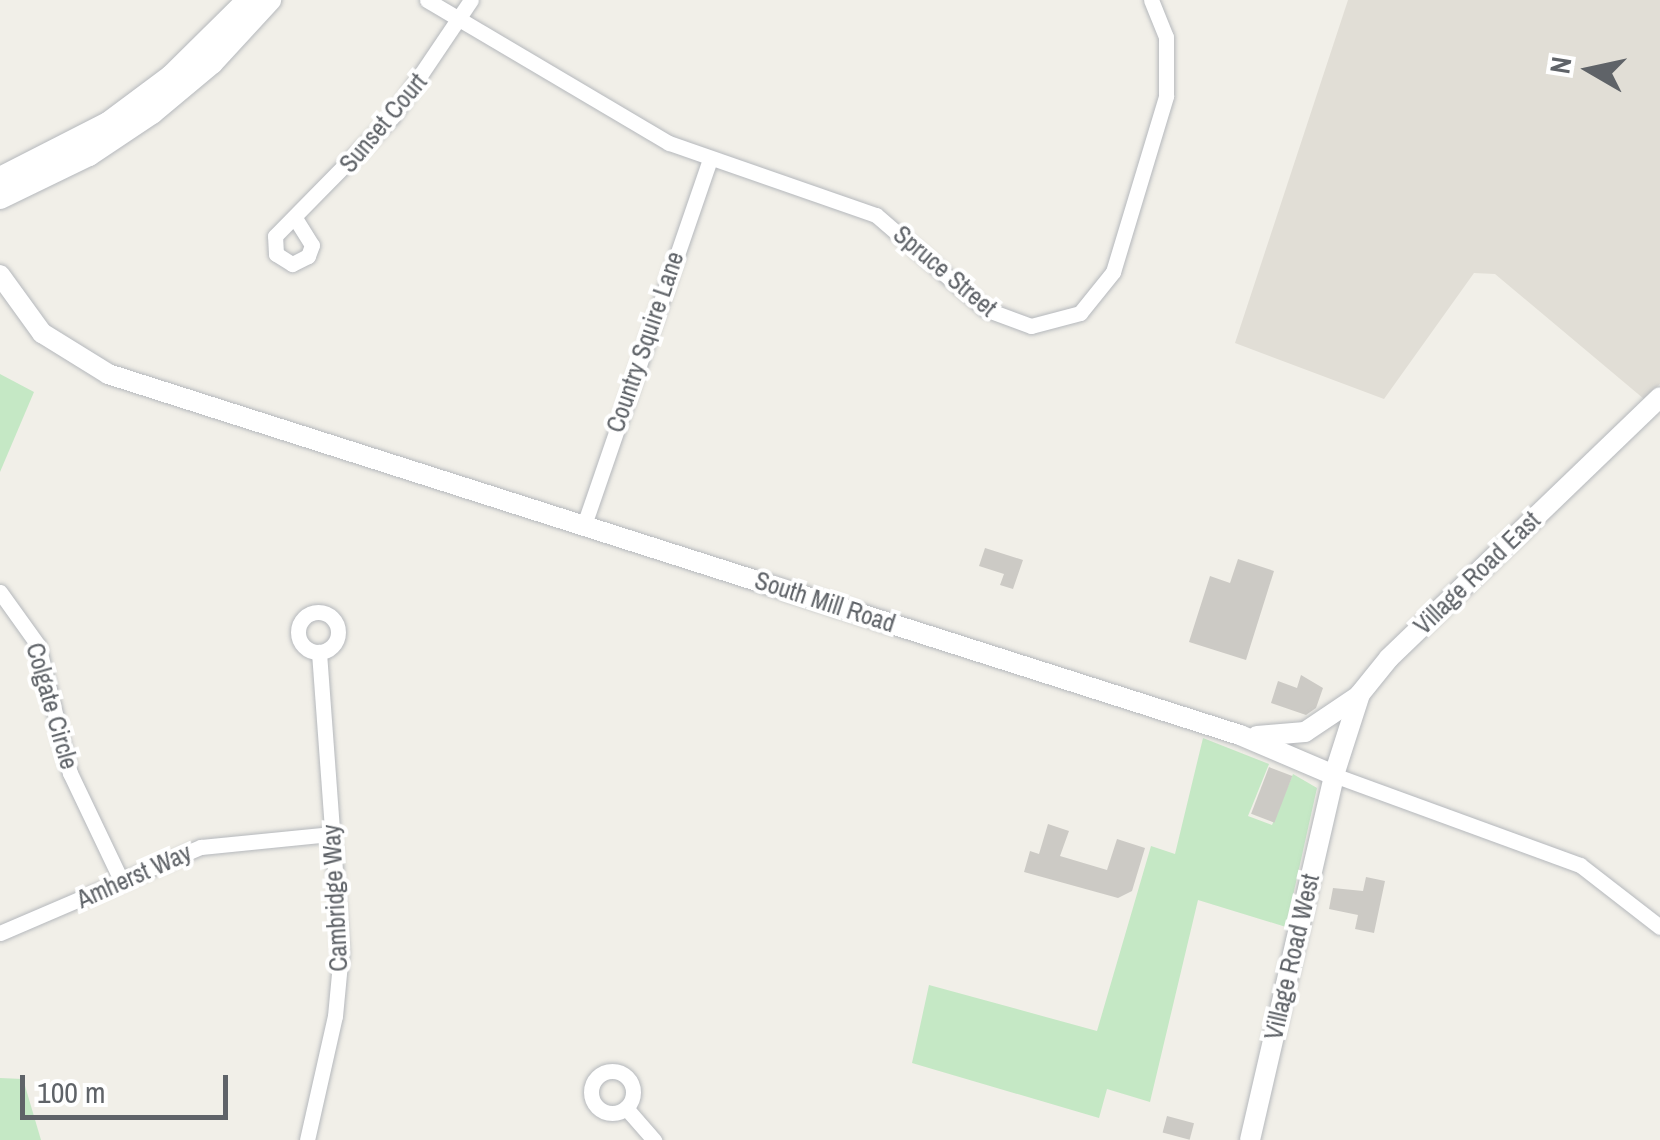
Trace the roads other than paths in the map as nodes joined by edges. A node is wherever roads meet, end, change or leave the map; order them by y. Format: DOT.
graph roads {
  1 [pos="248,0"];
  2 [pos="270,0"];
  3 [pos="427,0"];
  4 [pos="471,0"];
  5 [pos="1152,0"];
  6 [pos="460,20"];
  7 [pos="710,160"];
  8 [pos="0,178"];
  9 [pos="0,198"];
  10 [pos="295,218"];
  11 [pos="0,275"];
  12 [pos="1660,397"];
  13 [pos="584,525"];
  14 [pos="0,592"];
  15 [pos="318,652"];
  16 [pos="1360,694"];
  17 [pos="1240,735"];
  18 [pos="1334,775"];
  19 [pos="332,834"];
  20 [pos="122,880"];
  21 [pos="1660,927"];
  22 [pos="0,933"];
  23 [pos="626,1108"];
  24 [pos="307,1140"];
  25 [pos="654,1140"];
  26 [pos="1250,1140"];
  1 -- 8 [label="main road"];
  2 -- 9 [label="main road"];
  3 -- 6 [label="street, Spruce Street"];
  4 -- 6 [label="street"];
  5 -- 7 [label="street, Spruce Street"];
  6 -- 7 [label="street, Spruce Street"];
  6 -- 10 [label="street, Sunset Court"];
  7 -- 13 [label="street, Country Squire Lane"];
  11 -- 13 [label="street, South Mill Road"];
  12 -- 16 [label="street, Village Road East"];
  13 -- 17 [label="street, South Mill Road"];
  14 -- 20 [label="street, Colgate Circle"];
  15 -- 19 [label="street, Cambridge Way"];
  16 -- 17 [label="street"];
  16 -- 18 [label="street, Village Road East"];
  17 -- 18 [label="street, South Mill Road"];
  18 -- 21 [label="street, South Mill Road"];
  18 -- 26 [label="street, Village Road West"];
  19 -- 20 [label="street, Amherst Way"];
  19 -- 24 [label="street, Cambridge Way"];
  20 -- 22 [label="street, Amherst Way"];
  23 -- 25 [label="street"];
}
